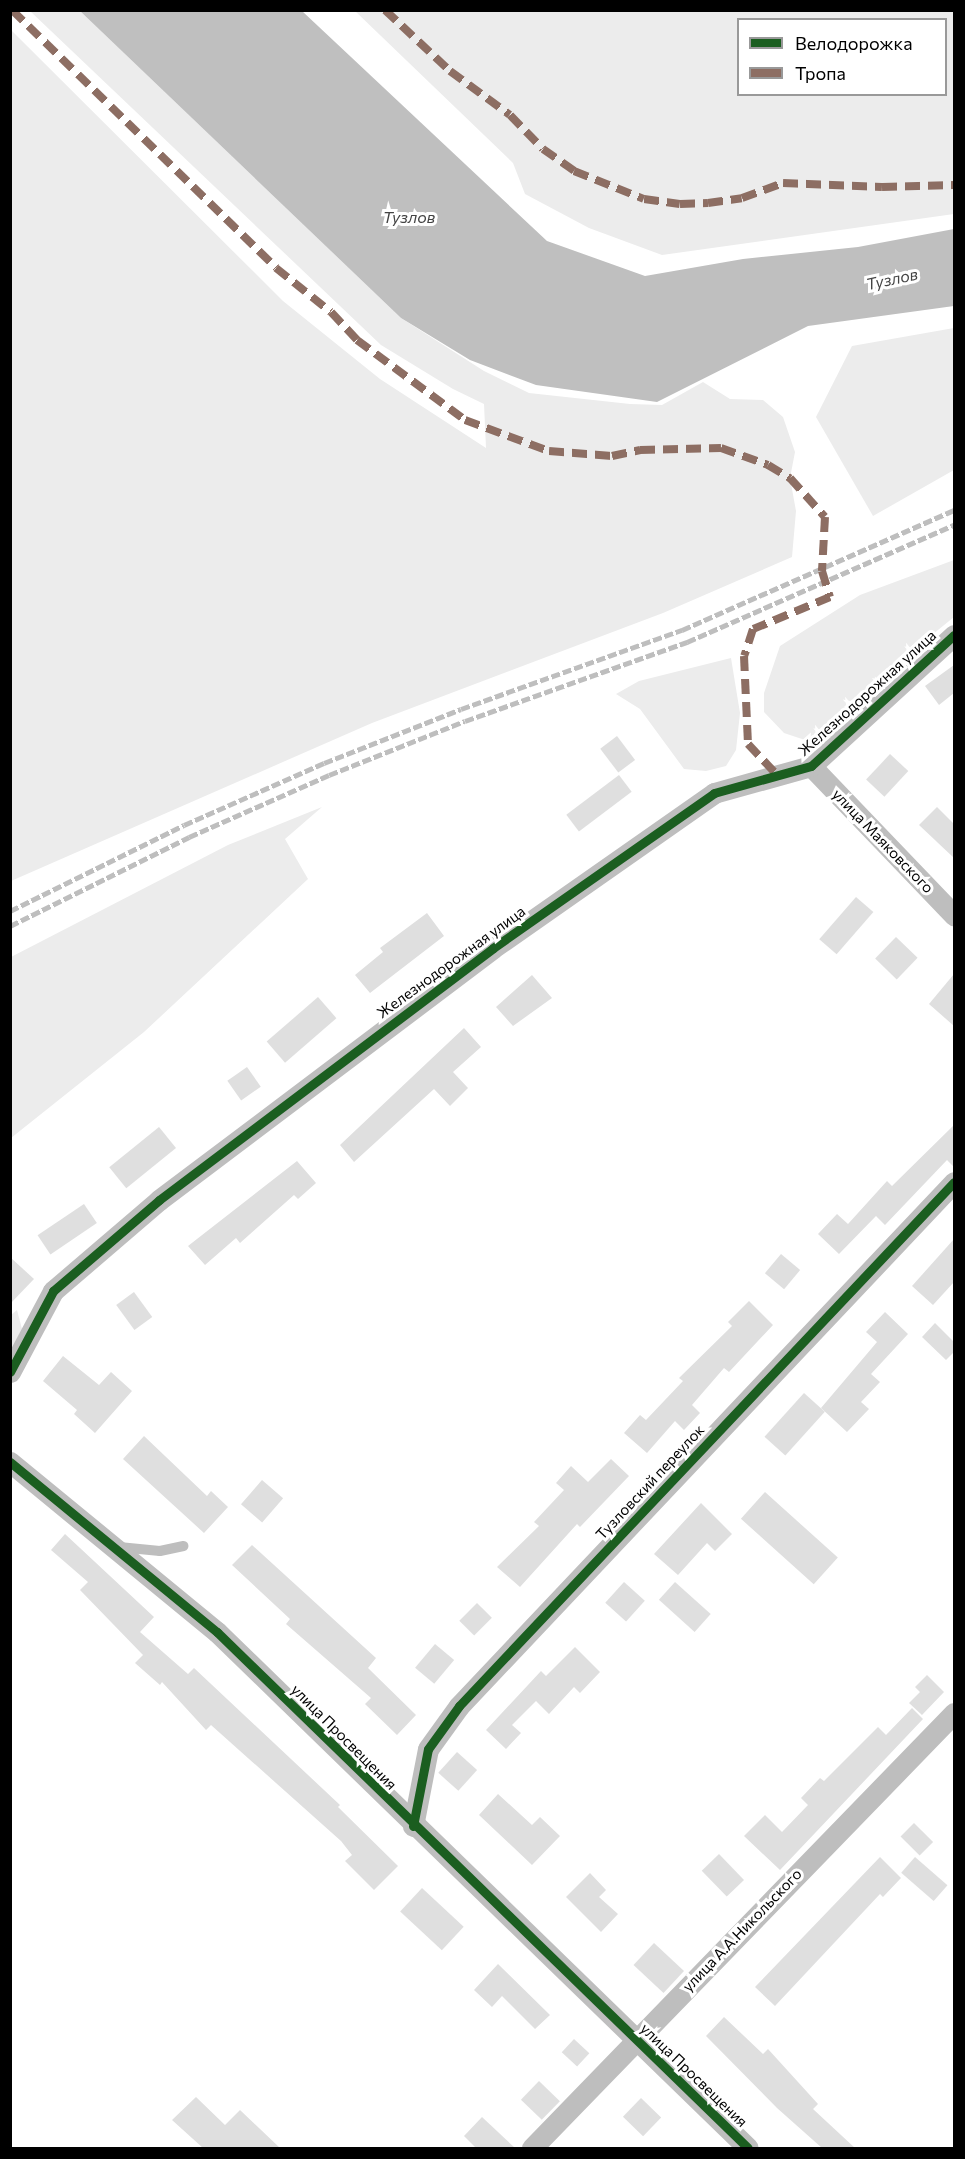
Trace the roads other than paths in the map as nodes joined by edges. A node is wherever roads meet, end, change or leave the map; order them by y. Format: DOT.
graph roads {
  1 [pos="954,635"];
  2 [pos="811,766"];
  3 [pos="954,915"];
  4 [pos="954,1182"];
  5 [pos="10,1372"];
  6 [pos="10,1462"];
  7 [pos="113,1546"];
  8 [pos="183,1546"];
  9 [pos="954,1713"];
  10 [pos="413,1826"];
  11 [pos="634,2039"];
  12 [pos="532,2148"];
  13 [pos="748,2148"];
  1 -- 2 [label="street, Железнодорожная улица"];
  2 -- 3 [label="street, улица Маяковского"];
  2 -- 5 [label="street, Железнодорожная улица"];
  4 -- 10 [label="street, Тузловский переулок"];
  6 -- 7 [label="street, улица Просвещения"];
  7 -- 8 [label="lane"];
  7 -- 10 [label="street, улица Просвещения"];
  9 -- 11 [label="street, улица А.А.Никольского"];
  10 -- 11 [label="street, улица Просвещения"];
  11 -- 12 [label="street, улица А.А.Никольского"];
  11 -- 13 [label="street, улица Просвещения"];
}
